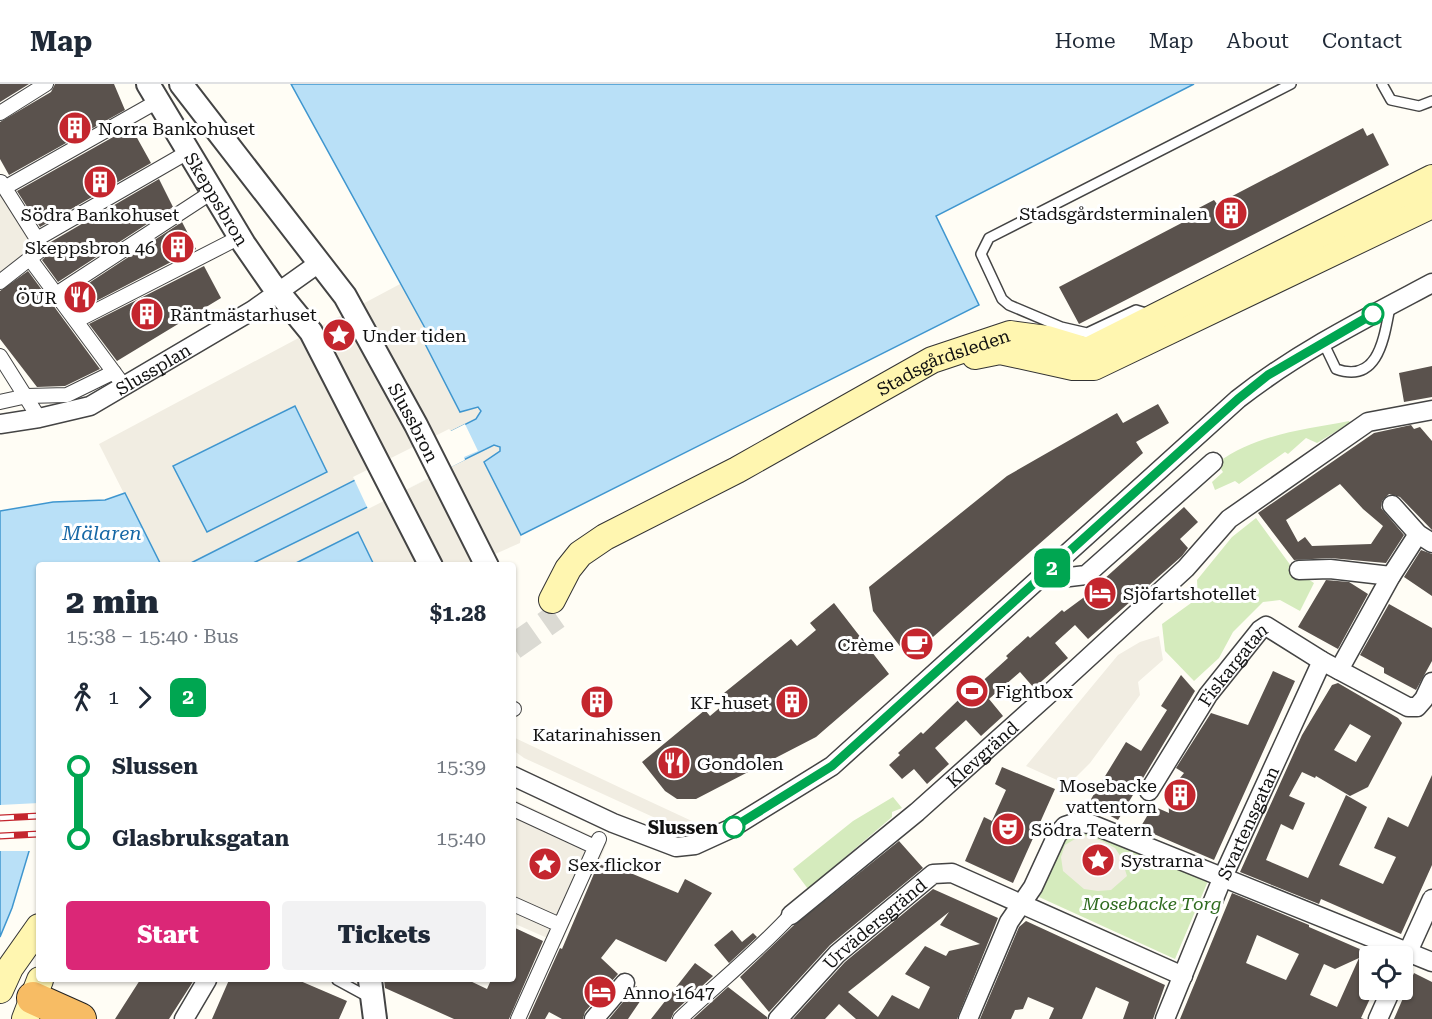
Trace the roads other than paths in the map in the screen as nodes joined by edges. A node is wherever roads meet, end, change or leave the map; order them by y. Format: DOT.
graph roads {
  1 [pos="46,84"];
  2 [pos="180,84"];
  3 [pos="1291,84"];
  4 [pos="1382,84"];
  5 [pos="153,93"];
  6 [pos="1432,101"];
  7 [pos="0,113"];
  8 [pos="188,152"];
  9 [pos="1432,178"];
  10 [pos="3,185"];
  11 [pos="212,192"];
  12 [pos="1432,205"];
  13 [pos="240,237"];
  14 [pos="38,238"];
  15 [pos="30,259"];
  16 [pos="319,263"];
  17 [pos="0,282"];
  18 [pos="335,283"];
  19 [pos="1432,283"];
  20 [pos="56,294"];
  21 [pos="285,299"];
  22 [pos="1390,305"];
  23 [pos="1157,316"];
  24 [pos="76,321"];
  25 [pos="1022,335"];
  26 [pos="1323,342"];
  27 [pos="1087,351"];
  28 [pos="0,356"];
  29 [pos="1044,361"];
  30 [pos="119,379"];
  31 [pos="27,396"];
  32 [pos="0,402"];
  33 [pos="1432,410"];
  34 [pos="39,418"];
  35 [pos="0,424"];
  36 [pos="0,436"];
  37 [pos="1213,462"];
  38 [pos="1392,505"];
  39 [pos="1425,539"];
  40 [pos="429,562"];
  41 [pos="485,562"];
  42 [pos="1299,570"];
  43 [pos="1044,575"];
  44 [pos="1391,576"];
  45 [pos="1322,661"];
  46 [pos="1339,670"];
  47 [pos="1432,682"];
  48 [pos="516,777"];
  49 [pos="1149,791"];
  50 [pos="516,810"];
  51 [pos="1222,879"];
  52 [pos="1432,899"];
  53 [pos="1023,904"];
  54 [pos="516,905"];
  55 [pos="791,915"];
  56 [pos="560,925"];
  57 [pos="36,931"];
  58 [pos="1379,946"];
  59 [pos="1410,946"];
  60 [pos="1413,959"];
  61 [pos="1432,962"];
  62 [pos="1183,976"];
  63 [pos="206,982"];
  64 [pos="341,982"];
  65 [pos="625,982"];
  66 [pos="0,991"];
  67 [pos="366,993"];
  68 [pos="32,999"];
  69 [pos="1387,1000"];
  70 [pos="80,1019"];
  71 [pos="184,1019"];
  72 [pos="359,1019"];
  73 [pos="518,1019"];
  74 [pos="594,1019"];
  75 [pos="680,1019"];
  76 [pos="778,1019"];
  77 [pos="968,1019"];
  78 [pos="1165,1019"];
  79 [pos="1378,1019"];
  1 -- 7 [label="street"];
  2 -- 16 [label="street, Skeppsbron"];
  3 -- 23 [label="lane"];
  4 -- 6 [label="lane"];
  5 -- 8 [label="street, Skeppsbron"];
  5 -- 10 [label="street"];
  8 -- 11 [label="street, Skeppsbron"];
  8 -- 14 [label="street"];
  9 -- 23 [label="main road"];
  10 -- 14 [label="street"];
  11 -- 13 [label="street, Skeppsbron"];
  11 -- 20 [label="street"];
  12 -- 29 [label="main road, Stadsgårdsleden"];
  13 -- 21 [label="street, Skeppsbron"];
  13 -- 24 [label="street"];
  14 -- 15 [label="street"];
  15 -- 17 [label="street"];
  15 -- 20 [label="street"];
  16 -- 18 [label="street, Skeppsbron"];
  16 -- 21 [label="street, Slussplan"];
  18 -- 41 [label="street, Slussbron"];
  19 -- 22 [label="street"];
  20 -- 24 [label="street"];
  21 -- 30 [label="street, Slussplan"];
  21 -- 36 [label="street, Slussplan"];
  21 -- 40 [label="street"];
  22 -- 26 [label="street"];
  22 -- 26 [label="lane"];
  23 -- 27 [label="main road"];
  24 -- 30 [label="street"];
  25 -- 27 [label="main road, Stadsgårdsleden"];
  25 -- 29 [label="lane"];
  25 -- 29 [label="main road, Stadsgårdsleden"];
  26 -- 43 [label="street"];
  27 -- 29 [label="lane"];
  28 -- 31 [label="street"];
  30 -- 31 [label="street, Slussplan"];
  30 -- 34 [label="street, Slussplan"];
  31 -- 32 [label="street, Slussplan"];
  31 -- 34 [label="street"];
  33 -- 55 [label="street, Klevgränd"];
  34 -- 35 [label="street, Slussplan"];
  37 -- 43 [label="street"];
  38 -- 39 [label="street"];
  39 -- 44 [label="street"];
  42 -- 44 [label="street"];
  43 -- 48 [label="street"];
  44 -- 46 [label="street"];
  45 -- 46 [label="street, Fiskargatan"];
  45 -- 49 [label="street, Fiskargatan"];
  45 -- 51 [label="street, Svartensgatan"];
  46 -- 47 [label="street, Fiskargatan"];
  50 -- 56 [label="street"];
  51 -- 53 [label="street"];
  51 -- 58 [label="street"];
  51 -- 62 [label="street, Svartensgatan"];
  52 -- 59 [label="street"];
  53 -- 62 [label="street"];
  53 -- 76 [label="street, Urvädersgränd"];
  53 -- 77 [label="street"];
  54 -- 56 [label="street"];
  55 -- 75 [label="street, Klevgränd"];
  56 -- 73 [label="street"];
  57 -- 66 [label="main road"];
  60 -- 61 [label="street"];
  62 -- 78 [label="street, Svartensgatan"];
  63 -- 71 [label="street"];
  64 -- 67 [label="lane"];
  65 -- 74 [label="street"];
  66 -- 68 [label="main road"];
  67 -- 72 [label="street"];
  68 -- 70 [label="highway"];
  69 -- 79 [label="street"];
}
